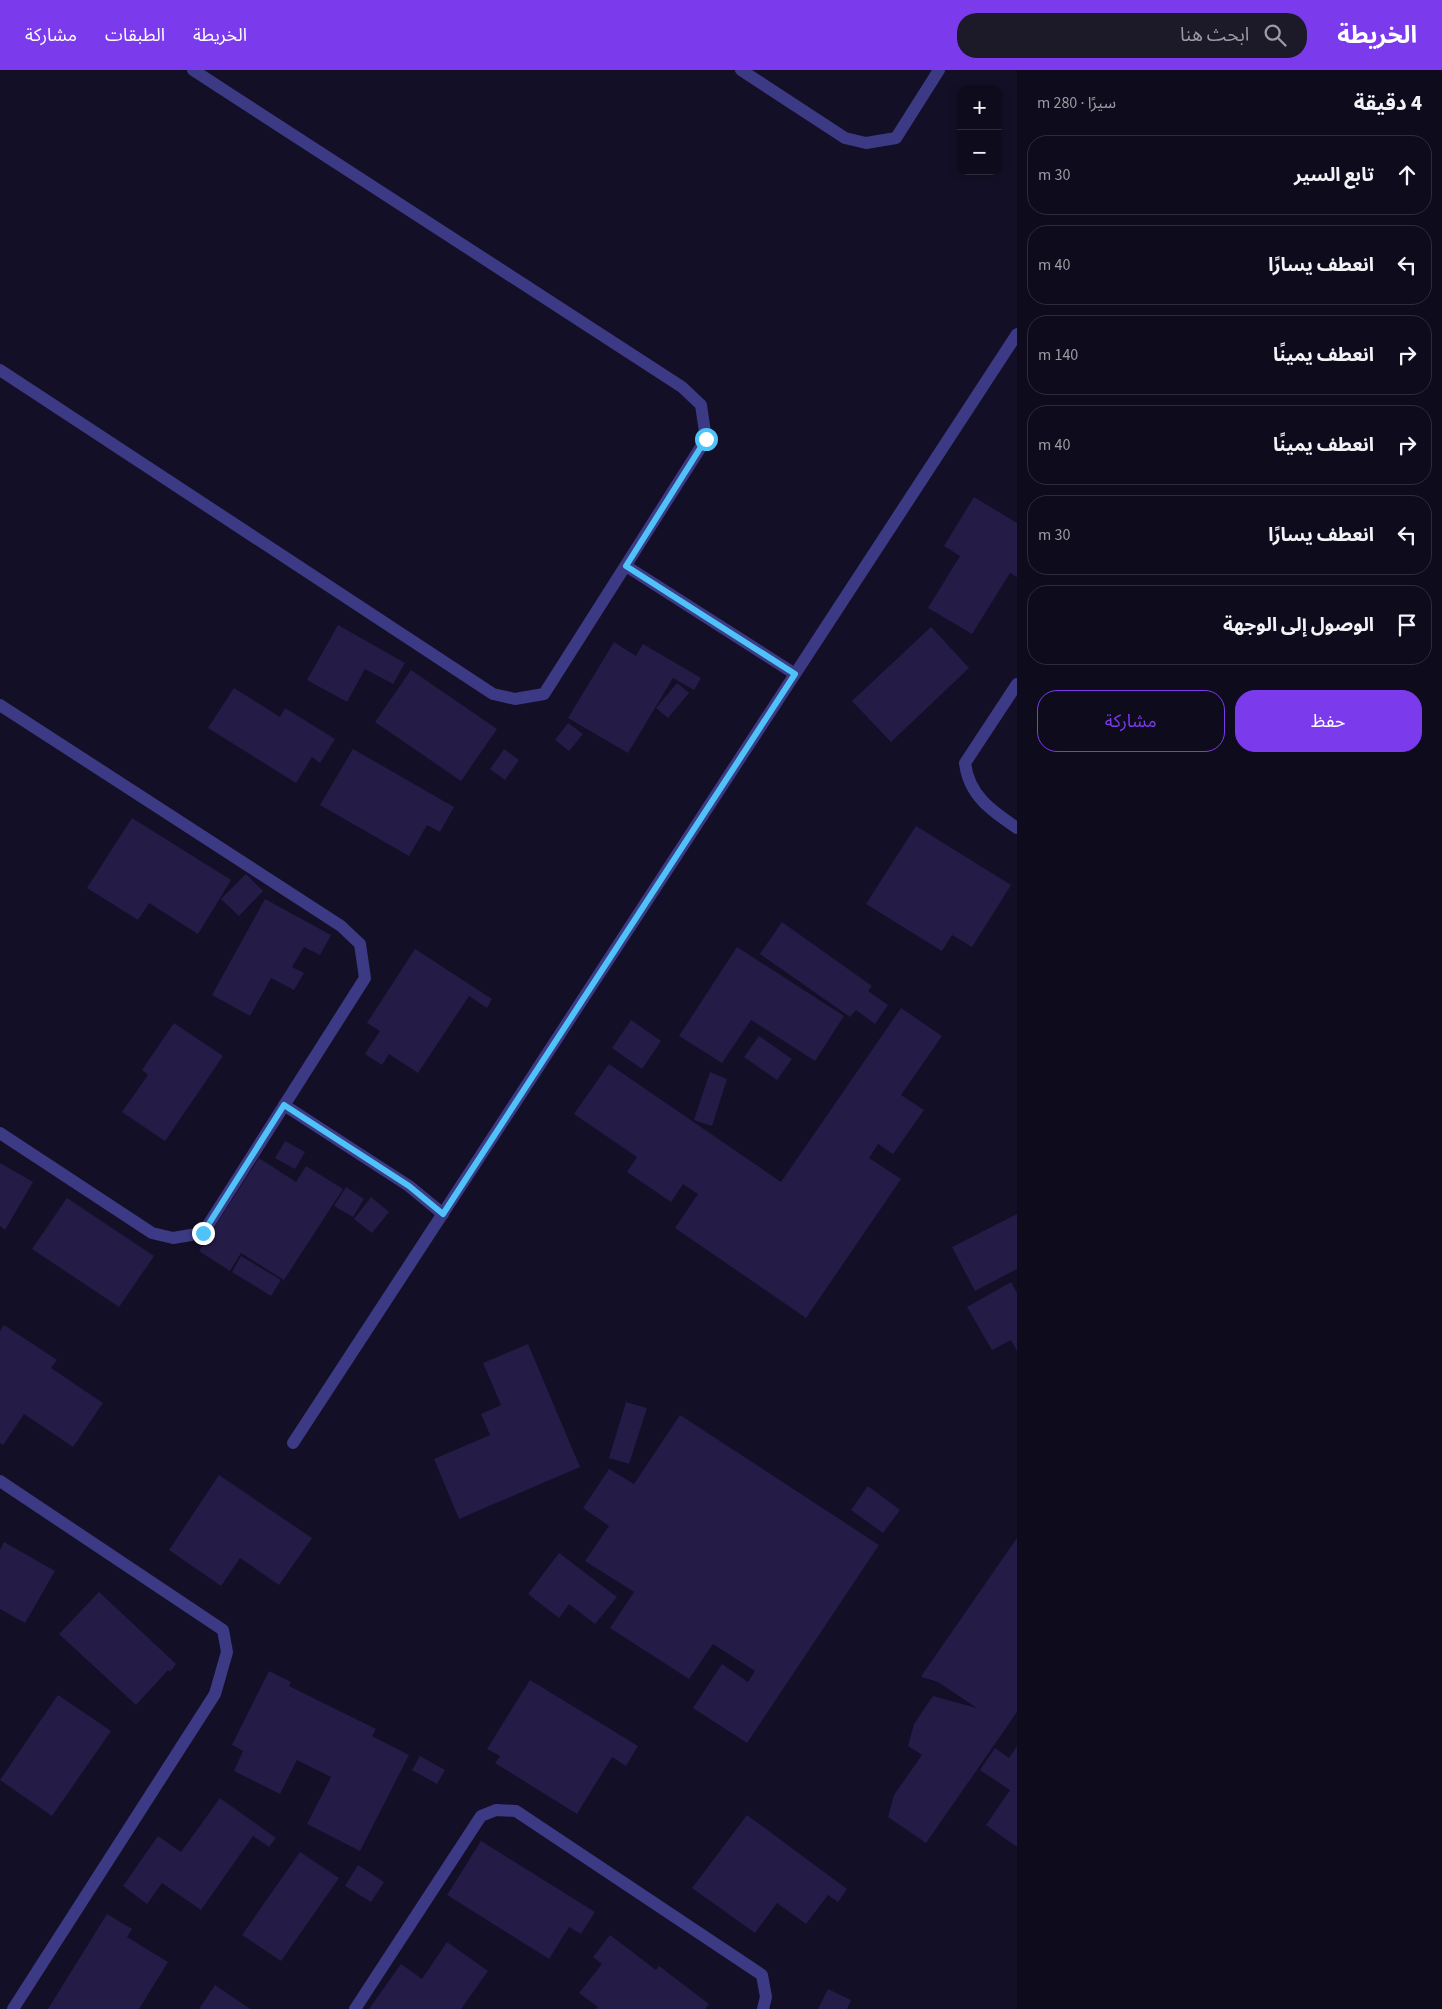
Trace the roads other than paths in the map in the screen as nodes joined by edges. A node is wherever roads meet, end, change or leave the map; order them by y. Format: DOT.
graph roads {
  1 [pos="193,70"];
  2 [pos="741,70"];
  3 [pos="939,70"];
  4 [pos="1017,334"];
  5 [pos="0,370"];
  6 [pos="626,566"];
  7 [pos="795,674"];
  8 [pos="1017,684"];
  9 [pos="0,705"];
  10 [pos="1017,828"];
  11 [pos="284,1105"];
  12 [pos="0,1133"];
  13 [pos="443,1214"];
  14 [pos="293,1443"];
  15 [pos="0,1481"];
  16 [pos="13,2009"];
  17 [pos="355,2009"];
  18 [pos="763,2009"];
  1 -- 6 [label="street"];
  2 -- 3 [label="street"];
  4 -- 7 [label="street"];
  5 -- 6 [label="street"];
  6 -- 7 [label="street"];
  7 -- 13 [label="street"];
  8 -- 10 [label="street"];
  9 -- 11 [label="street"];
  11 -- 12 [label="street"];
  11 -- 13 [label="street"];
  13 -- 14 [label="street"];
  15 -- 16 [label="street"];
  17 -- 18 [label="street"];
}
